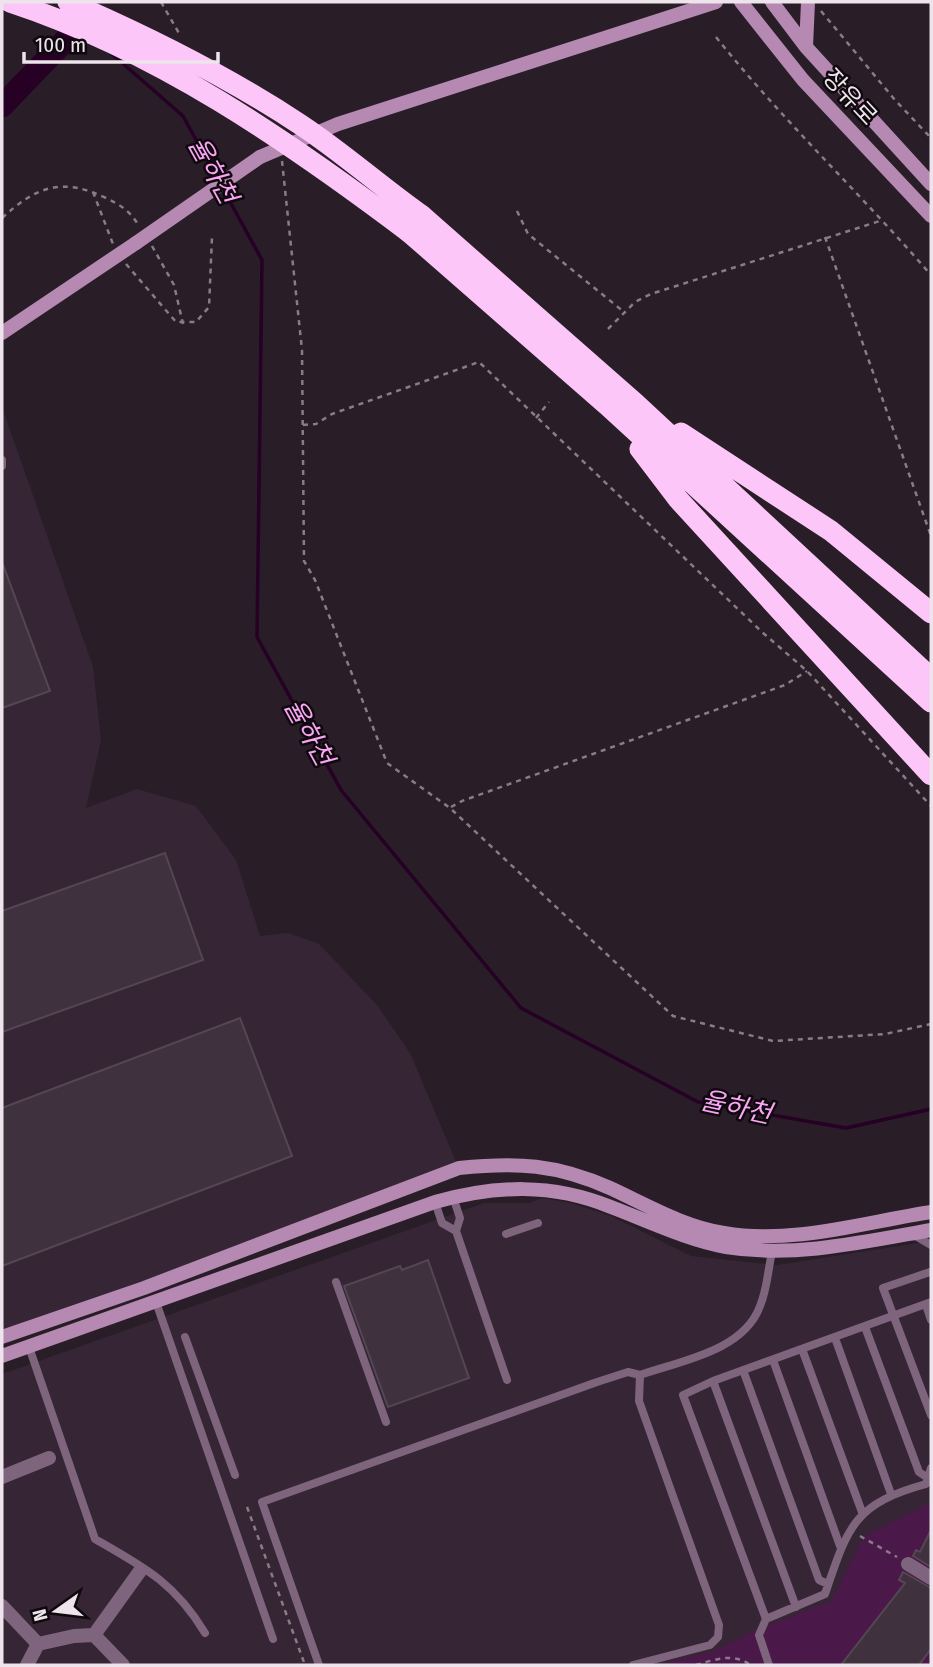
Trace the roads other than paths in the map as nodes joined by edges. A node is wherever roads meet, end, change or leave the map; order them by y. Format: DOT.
graph roads {
  1 [pos="10,2"];
  2 [pos="68,2"];
  3 [pos="716,2"];
  4 [pos="741,2"];
  5 [pos="772,2"];
  6 [pos="814,5"];
  7 [pos="806,47"];
  8 [pos="931,184"];
  9 [pos="931,216"];
  10 [pos="415,224"];
  11 [pos="2,333"];
  12 [pos="636,404"];
  13 [pos="607,405"];
  14 [pos="2,460"];
  15 [pos="2,466"];
  16 [pos="931,614"];
  17 [pos="931,678"];
  18 [pos="931,702"];
  19 [pos="931,775"];
  20 [pos="453,1197"];
  21 [pos="435,1202"];
  22 [pos="931,1212"];
  23 [pos="538,1223"];
  24 [pos="931,1230"];
  25 [pos="456,1231"];
  26 [pos="506,1234"];
  27 [pos="911,1234"];
  28 [pos="931,1245"];
  29 [pos="772,1252"];
  30 [pos="930,1272"];
  31 [pos="336,1282"];
  32 [pos="156,1302"];
  33 [pos="929,1304"];
  34 [pos="895,1316"];
  35 [pos="931,1320"];
  36 [pos="865,1327"];
  37 [pos="2,1337"];
  38 [pos="185,1337"];
  39 [pos="835,1338"];
  40 [pos="29,1347"];
  41 [pos="802,1349"];
  42 [pos="2,1356"];
  43 [pos="772,1360"];
  44 [pos="743,1370"];
  45 [pos="640,1375"];
  46 [pos="507,1380"];
  47 [pos="713,1381"];
  48 [pos="931,1415"];
  49 [pos="386,1422"];
  50 [pos="49,1458"];
  51 [pos="931,1468"];
  52 [pos="235,1475"];
  53 [pos="2,1477"];
  54 [pos="928,1479"];
  55 [pos="891,1494"];
  56 [pos="862,1512"];
  57 [pos="840,1546"];
  58 [pos="908,1564"];
  59 [pos="140,1571"];
  60 [pos="931,1578"];
  61 [pos="828,1584"];
  62 [pos="2,1606"];
  63 [pos="796,1607"];
  64 [pos="766,1619"];
  65 [pos="205,1633"];
  66 [pos="94,1635"];
  67 [pos="273,1639"];
  68 [pos="38,1644"];
  69 [pos="27,1665"];
  70 [pos="123,1665"];
  71 [pos="319,1665"];
  72 [pos="633,1665"];
  73 [pos="769,1665"];
  1 -- 10 [label="highway, bridge"];
  2 -- 10 [label="highway, bridge"];
  3 -- 11 [label="main road, bridge"];
  4 -- 9 [label="main road, 장유로"];
  5 -- 7 [label="main road, 장유로"];
  6 -- 7 [label="main road"];
  7 -- 8 [label="main road, 장유로"];
  10 -- 12 [label="highway"];
  10 -- 13 [label="highway"];
  12 -- 16 [label="highway"];
  12 -- 17 [label="highway"];
  13 -- 18 [label="highway"];
  13 -- 19 [label="highway"];
  14 -- 15 [label="lane"];
  20 -- 21 [label="main road"];
  20 -- 25 [label="lane"];
  20 -- 29 [label="main road"];
  21 -- 25 [label="lane"];
  21 -- 32 [label="main road"];
  22 -- 37 [label="main road"];
  23 -- 26 [label="lane"];
  24 -- 27 [label="main road"];
  25 -- 46 [label="lane"];
  27 -- 28 [label="lane"];
  27 -- 29 [label="main road"];
  29 -- 45 [label="lane"];
  30 -- 34 [label="lane"];
  31 -- 49 [label="lane"];
  32 -- 40 [label="main road"];
  32 -- 67 [label="lane"];
  33 -- 34 [label="lane"];
  33 -- 35 [label="lane"];
  34 -- 36 [label="lane"];
  34 -- 48 [label="lane"];
  36 -- 39 [label="lane"];
  36 -- 54 [label="lane"];
  38 -- 52 [label="lane"];
  39 -- 41 [label="lane"];
  39 -- 55 [label="lane"];
  40 -- 42 [label="main road"];
  40 -- 65 [label="lane"];
  41 -- 43 [label="lane"];
  41 -- 56 [label="lane"];
  43 -- 44 [label="lane"];
  43 -- 57 [label="lane"];
  44 -- 47 [label="lane"];
  44 -- 61 [label="lane"];
  45 -- 71 [label="lane"];
  45 -- 72 [label="lane"];
  47 -- 63 [label="lane"];
  47 -- 64 [label="lane"];
  50 -- 53 [label="street"];
  51 -- 54 [label="lane"];
  54 -- 55 [label="lane"];
  55 -- 56 [label="lane"];
  56 -- 57 [label="lane"];
  57 -- 61 [label="lane"];
  58 -- 60 [label="street"];
  59 -- 66 [label="street"];
  61 -- 63 [label="lane"];
  62 -- 68 [label="street"];
  63 -- 64 [label="lane"];
  64 -- 73 [label="lane"];
  66 -- 68 [label="street"];
  66 -- 70 [label="street"];
  68 -- 69 [label="street"];
}
